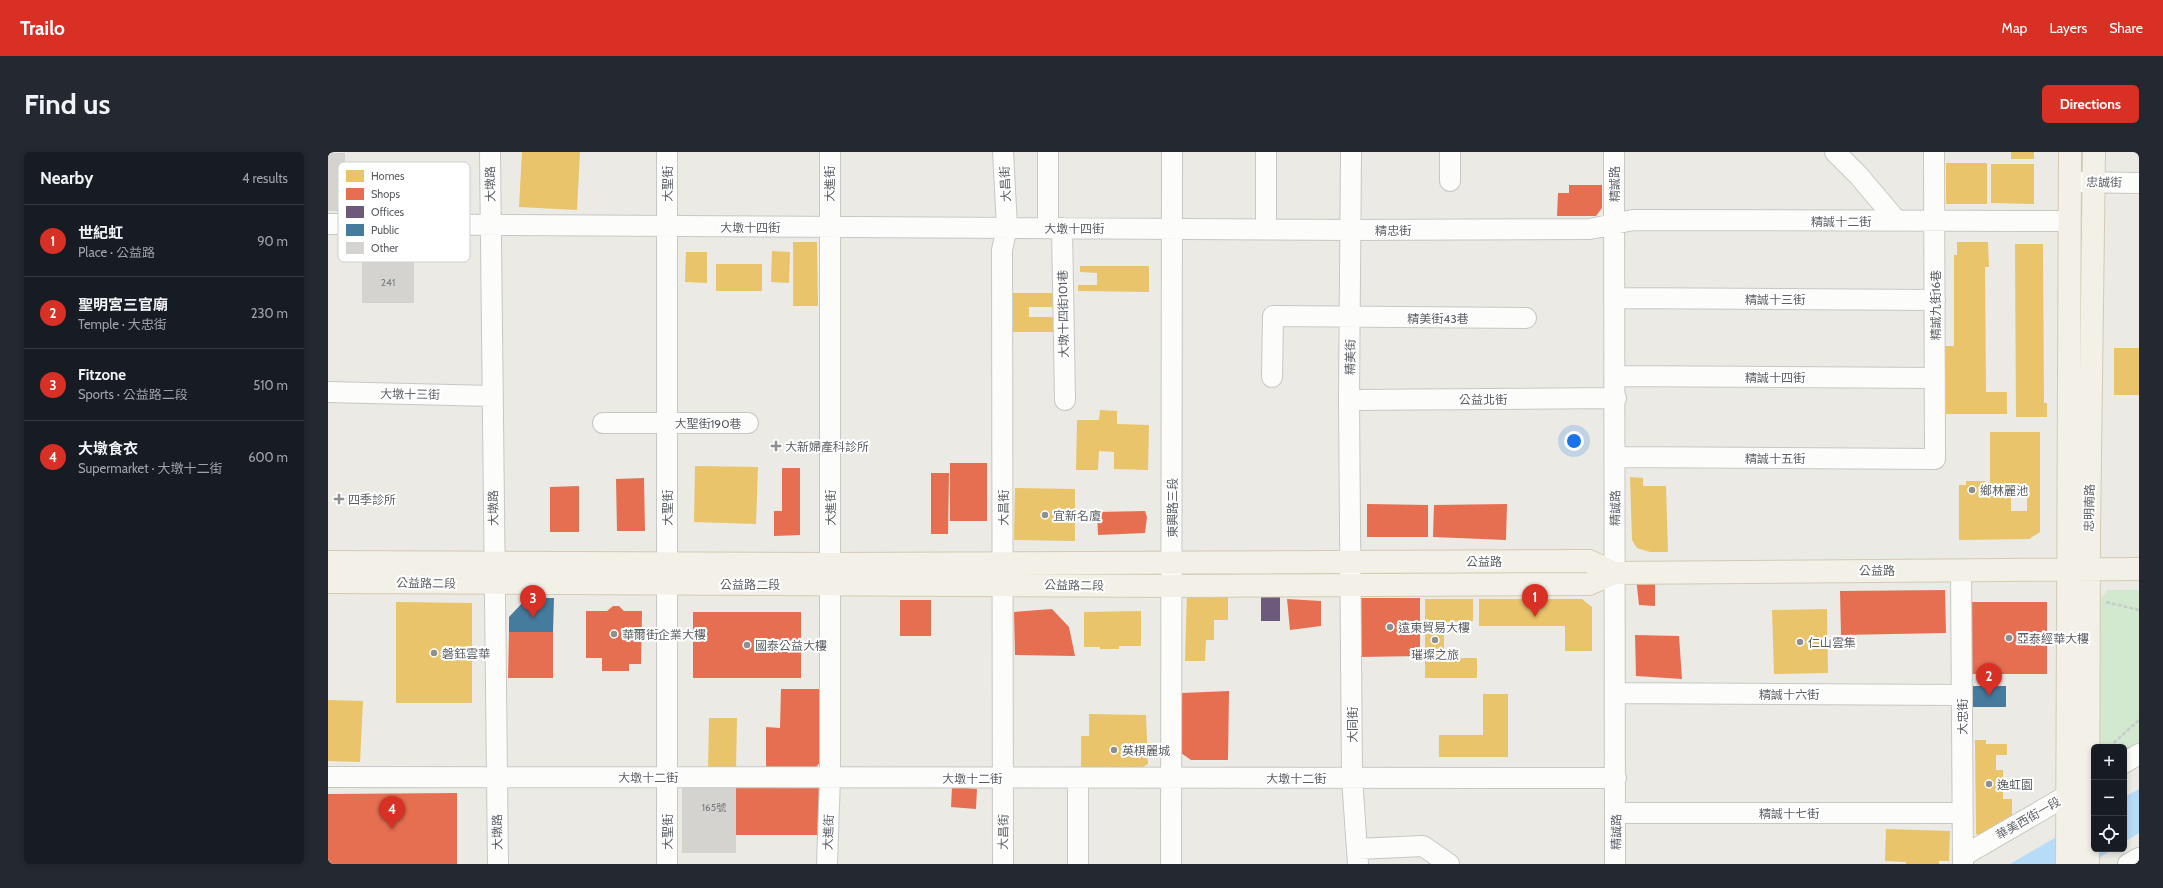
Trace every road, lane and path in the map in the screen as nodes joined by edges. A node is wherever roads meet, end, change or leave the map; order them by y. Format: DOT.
graph roads {
  1 [pos="490,152"];
  2 [pos="667,152"];
  3 [pos="830,152"];
  4 [pos="1004,152"];
  5 [pos="1048,152"];
  6 [pos="1172,152"];
  7 [pos="1266,152"];
  8 [pos="1350,152"];
  9 [pos="1450,152"];
  10 [pos="1614,152"];
  11 [pos="1835,152"];
  12 [pos="1934,152"];
  13 [pos="2070,152"];
  14 [pos="2094,152"];
  15 [pos="1450,181"];
  16 [pos="2070,182"];
  17 [pos="2094,182"];
  18 [pos="2139,183"];
  19 [pos="1897,221"];
  20 [pos="1934,221"];
  21 [pos="2070,221"];
  22 [pos="328,224"];
  23 [pos="338,224"];
  24 [pos="470,226"];
  25 [pos="491,226"];
  26 [pos="667,226"];
  27 [pos="1614,226"];
  28 [pos="829,227"];
  29 [pos="1007,227"];
  30 [pos="1055,228"];
  31 [pos="1172,228"];
  32 [pos="1266,229"];
  33 [pos="1350,230"];
  34 [pos="1615,298"];
  35 [pos="1935,300"];
  36 [pos="1350,317"];
  37 [pos="1526,318"];
  38 [pos="1615,376"];
  39 [pos="1272,377"];
  40 [pos="1935,378"];
  41 [pos="328,392"];
  42 [pos="492,396"];
  43 [pos="1616,398"];
  44 [pos="1065,400"];
  45 [pos="1349,400"];
  46 [pos="603,423"];
  47 [pos="667,423"];
  48 [pos="748,423"];
  49 [pos="1616,457"];
  50 [pos="1935,459"];
  51 [pos="1351,561"];
  52 [pos="328,562"];
  53 [pos="494,562"];
  54 [pos="1172,562"];
  55 [pos="2067,569"];
  56 [pos="2088,569"];
  57 [pos="2139,569"];
  58 [pos="1961,570"];
  59 [pos="1614,573"];
  60 [pos="667,574"];
  61 [pos="830,574"];
  62 [pos="1003,574"];
  63 [pos="328,582"];
  64 [pos="494,584"];
  65 [pos="1172,586"];
  66 [pos="1352,586"];
  67 [pos="2089,602"];
  68 [pos="2139,610"];
  69 [pos="1616,693"];
  70 [pos="1962,695"];
  71 [pos="2139,720"];
  72 [pos="2112,744"];
  73 [pos="2139,754"];
  74 [pos="2127,761"];
  75 [pos="328,777"];
  76 [pos="497,777"];
  77 [pos="667,777"];
  78 [pos="830,778"];
  79 [pos="1004,778"];
  80 [pos="1078,778"];
  81 [pos="1171,778"];
  82 [pos="1352,778"];
  83 [pos="1616,778"];
  84 [pos="2091,782"];
  85 [pos="2067,796"];
  86 [pos="1962,813"];
  87 [pos="1616,814"];
  88 [pos="1358,856"];
  89 [pos="2139,858"];
  90 [pos="1962,860"];
  91 [pos="498,864"];
  92 [pos="667,864"];
  93 [pos="827,864"];
  94 [pos="1003,864"];
  95 [pos="1078,864"];
  96 [pos="1172,864"];
  97 [pos="1450,864"];
  98 [pos="1615,864"];
  99 [pos="2067,864"];
  100 [pos="2088,864"];
  101 [pos="2128,864"];
  1 -- 25 [label="street, 大墩路"];
  2 -- 26 [label="street, 大聖街"];
  3 -- 28 [label="street, 大進街"];
  4 -- 29 [label="street, 大昌街"];
  5 -- 30 [label="street, 大墩十四街101巷"];
  6 -- 31 [label="street, 東興路三段"];
  7 -- 32 [label="street"];
  8 -- 33 [label="street, 精美街"];
  9 -- 15 [label="street"];
  10 -- 27 [label="street, 精誠路"];
  11 -- 19 [label="street"];
  12 -- 20 [label="street, 精誠九街16巷"];
  13 -- 16 [label="main road, 忠明南路"];
  14 -- 17 [label="main road, 忠明南路"];
  16 -- 17 [label="street, 忠誠街"];
  16 -- 21 [label="main road, 忠明南路"];
  17 -- 18 [label="street, 忠誠街"];
  17 -- 56 [label="main road, 忠明南路"];
  19 -- 20 [label="street, 精誠十二街"];
  19 -- 27 [label="street, 精誠十二街"];
  20 -- 21 [label="street, 精誠十二街"];
  20 -- 35 [label="street, 精誠九街16巷"];
  21 -- 55 [label="main road, 忠明南路"];
  22 -- 23 [label="street, 大墩十四街"];
  24 -- 25 [label="street, 大墩十四街"];
  25 -- 26 [label="street, 大墩十四街"];
  25 -- 42 [label="street, 大墩路"];
  26 -- 28 [label="street, 大墩十四街"];
  26 -- 47 [label="street, 大聖街"];
  27 -- 33 [label="street, 精忠街"];
  27 -- 34 [label="street, 精誠路"];
  28 -- 29 [label="street, 大墩十四街"];
  28 -- 61 [label="street, 大進街"];
  29 -- 30 [label="street, 大墩十四街"];
  29 -- 62 [label="street, 大昌街"];
  30 -- 31 [label="street, 大墩十四街"];
  30 -- 44 [label="street, 大墩十四街101巷"];
  31 -- 32 [label="street, 精忠街"];
  31 -- 54 [label="street, 東興路三段"];
  32 -- 33 [label="street, 精忠街"];
  33 -- 36 [label="street, 精美街"];
  34 -- 35 [label="street, 精誠十三街"];
  34 -- 38 [label="street, 精誠路"];
  35 -- 40 [label="street, 精誠九街16巷"];
  36 -- 37 [label="street, 精美街43巷"];
  36 -- 39 [label="street, 精美街43巷"];
  36 -- 45 [label="street, 精美街"];
  38 -- 40 [label="street, 精誠十四街"];
  38 -- 43 [label="street, 精誠路"];
  40 -- 50 [label="street, 精誠九街16巷"];
  41 -- 42 [label="street, 大墩十三街"];
  42 -- 53 [label="street, 大墩路"];
  43 -- 45 [label="street, 公益北街"];
  43 -- 49 [label="street, 精誠路"];
  45 -- 51 [label="street, 精美街"];
  46 -- 47 [label="street, 大聖街190巷"];
  47 -- 48 [label="street, 大聖街190巷"];
  47 -- 60 [label="street, 大聖街"];
  49 -- 50 [label="street, 精誠十五街"];
  49 -- 59 [label="street, 精誠路"];
  51 -- 54 [label="main road, 公益路"];
  51 -- 59 [label="main road, 公益路"];
  51 -- 66 [label="street"];
  52 -- 53 [label="main road, 公益路二段"];
  53 -- 60 [label="main road, 公益路二段"];
  53 -- 64 [label="street, 大墩路"];
  54 -- 62 [label="main road, 公益路二段"];
  54 -- 65 [label="street, 東興路三段"];
  55 -- 56 [label="main road, 公益路"];
  55 -- 58 [label="main road, 公益路"];
  55 -- 85 [label="main road, 忠明南路"];
  56 -- 57 [label="main road, 公益路"];
  56 -- 67 [label="main road, 忠明南路"];
  58 -- 59 [label="main road, 公益路"];
  58 -- 70 [label="street, 大忠街"];
  59 -- 66 [label="main road, 公益路"];
  59 -- 69 [label="street, 精誠路"];
  60 -- 61 [label="main road, 公益路二段"];
  60 -- 64 [label="main road, 公益路二段"];
  60 -- 77 [label="street, 大聖街"];
  61 -- 62 [label="main road, 公益路二段"];
  61 -- 78 [label="street, 大進街"];
  62 -- 65 [label="main road, 公益路二段"];
  62 -- 79 [label="street, 大昌街"];
  63 -- 64 [label="main road, 公益路二段"];
  64 -- 76 [label="street, 大墩路"];
  65 -- 66 [label="main road, 公益路"];
  65 -- 81 [label="street, 東興路三段"];
  66 -- 82 [label="street, 大同街"];
  67 -- 68 [label="path"];
  67 -- 84 [label="main road, 忠明南路"];
  69 -- 70 [label="street, 精誠十六街"];
  69 -- 83 [label="street, 精誠路"];
  70 -- 86 [label="street, 大忠街"];
  71 -- 72 [label="path"];
  73 -- 74 [label="street"];
  75 -- 76 [label="street, 大墩十二街"];
  76 -- 77 [label="street, 大墩十二街"];
  76 -- 91 [label="street, 大墩路"];
  77 -- 78 [label="street, 大墩十二街"];
  77 -- 92 [label="street, 大聖街"];
  78 -- 79 [label="street, 大墩十二街"];
  78 -- 93 [label="street, 大進街"];
  79 -- 80 [label="street, 大墩十二街"];
  79 -- 94 [label="street, 大昌街"];
  80 -- 81 [label="street, 大墩十二街"];
  80 -- 95 [label="street"];
  81 -- 82 [label="street, 大墩十二街"];
  81 -- 96 [label="street, 東興路三段"];
  82 -- 83 [label="street, 大墩十二街"];
  82 -- 88 [label="street, 大同街"];
  83 -- 87 [label="street, 精誠路"];
  84 -- 85 [label="street, 華美西街一段"];
  84 -- 100 [label="main road, 忠明南路"];
  85 -- 90 [label="street, 華美西街一段"];
  85 -- 99 [label="main road, 忠明南路"];
  86 -- 87 [label="street, 精誠十七街"];
  86 -- 90 [label="street, 大忠街"];
  87 -- 98 [label="street, 精誠路"];
  88 -- 97 [label="street"];
  89 -- 101 [label="street"];
}
